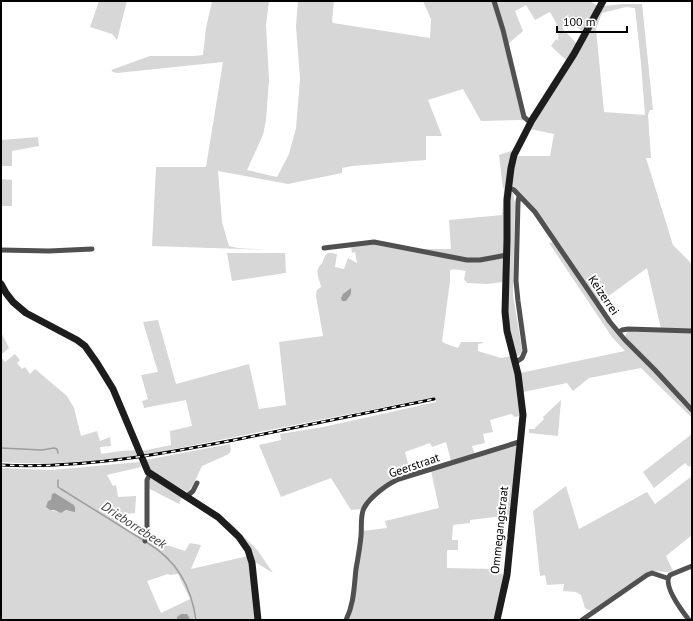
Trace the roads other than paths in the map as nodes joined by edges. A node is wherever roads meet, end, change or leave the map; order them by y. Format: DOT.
graph roads {
  1 [pos="494,1"];
  2 [pos="603,1"];
  3 [pos="531,123"];
  4 [pos="508,187"];
  5 [pos="519,196"];
  6 [pos="324,248"];
  7 [pos="92,249"];
  8 [pos="1,250"];
  9 [pos="507,255"];
  10 [pos="1,284"];
  11 [pos="692,331"];
  12 [pos="619,332"];
  13 [pos="515,363"];
  14 [pos="692,410"];
  15 [pos="520,442"];
  16 [pos="150,474"];
  17 [pos="197,483"];
  18 [pos="186,497"];
  19 [pos="145,541"];
  20 [pos="692,566"];
  21 [pos="668,578"];
  22 [pos="258,620"];
  23 [pos="346,620"];
  24 [pos="497,620"];
  25 [pos="582,620"];
  26 [pos="689,620"];
  1 -- 3 [label="street"];
  2 -- 3 [label="main road, Ommegangstraat"];
  3 -- 4 [label="main road, Ommegangstraat"];
  4 -- 5 [label="street, Keizerrei"];
  4 -- 9 [label="main road, Ommegangstraat"];
  5 -- 12 [label="street, Keizerrei"];
  5 -- 13 [label="street"];
  6 -- 9 [label="street"];
  7 -- 8 [label="street"];
  9 -- 13 [label="main road, Ommegangstraat"];
  10 -- 16 [label="main road"];
  11 -- 12 [label="street"];
  12 -- 14 [label="street, Keizerrei"];
  13 -- 15 [label="main road, Ommegangstraat"];
  15 -- 23 [label="street, Geerstraat"];
  15 -- 24 [label="main road, Ommegangstraat"];
  16 -- 18 [label="main road"];
  16 -- 19 [label="street"];
  17 -- 18 [label="street"];
  18 -- 22 [label="main road"];
  20 -- 21 [label="street"];
  21 -- 25 [label="street"];
  21 -- 26 [label="street"];
}
